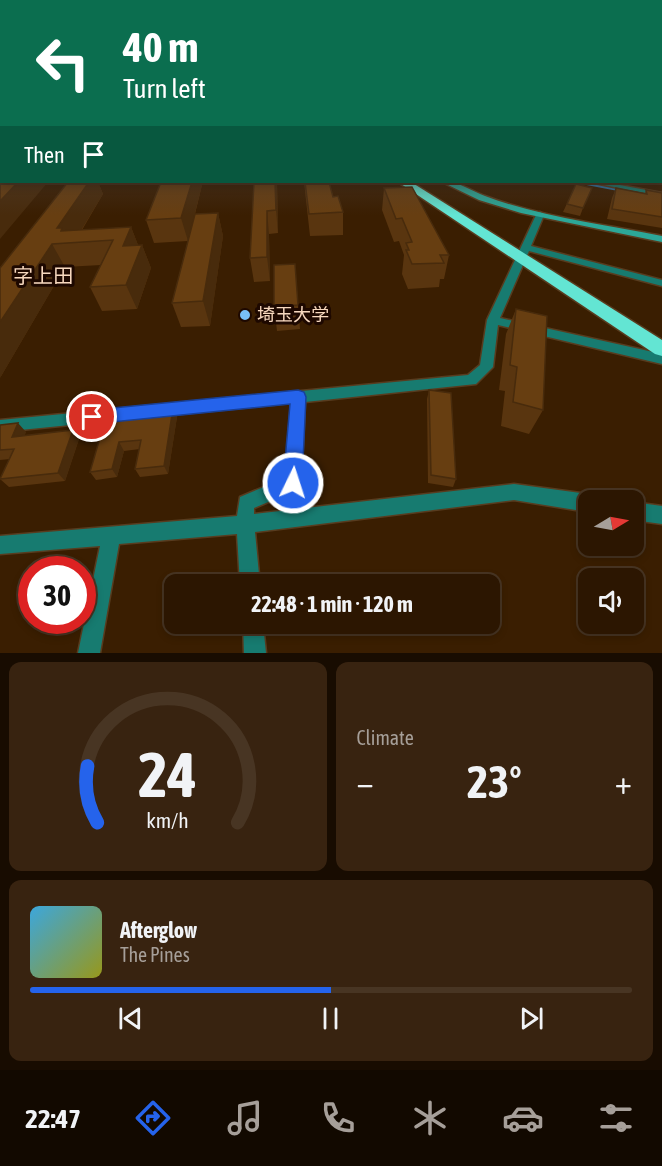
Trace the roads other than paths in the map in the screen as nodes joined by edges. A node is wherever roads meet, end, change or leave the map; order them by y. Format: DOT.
graph roads {
  1 [pos="406,183"];
  2 [pos="448,183"];
  3 [pos="599,183"];
  4 [pos="662,195"];
  5 [pos="540,215"];
  6 [pos="662,239"];
  7 [pos="524,253"];
  8 [pos="662,283"];
  9 [pos="493,320"];
  10 [pos="662,349"];
  11 [pos="662,359"];
  12 [pos="298,397"];
  13 [pos="0,426"];
  14 [pos="578,502"];
  15 [pos="644,513"];
  16 [pos="662,515"];
  17 [pos="245,524"];
  18 [pos="111,536"];
  19 [pos="0,544"];
  20 [pos="249,574"];
  21 [pos="254,634"];
  22 [pos="89,653"];
  23 [pos="255,653"];
  1 -- 7 [label="highway"];
  2 -- 5 [label="main road"];
  3 -- 4 [label="street"];
  5 -- 6 [label="main road"];
  5 -- 7 [label="street"];
  7 -- 8 [label="street"];
  7 -- 9 [label="street"];
  7 -- 10 [label="highway"];
  9 -- 11 [label="street"];
  9 -- 12 [label="street"];
  12 -- 13 [label="street"];
  12 -- 17 [label="street"];
  14 -- 17 [label="street"];
  15 -- 16 [label="street"];
  17 -- 18 [label="street"];
  17 -- 20 [label="street"];
  18 -- 19 [label="street"];
  18 -- 22 [label="street"];
  21 -- 23 [label="street"];
}
